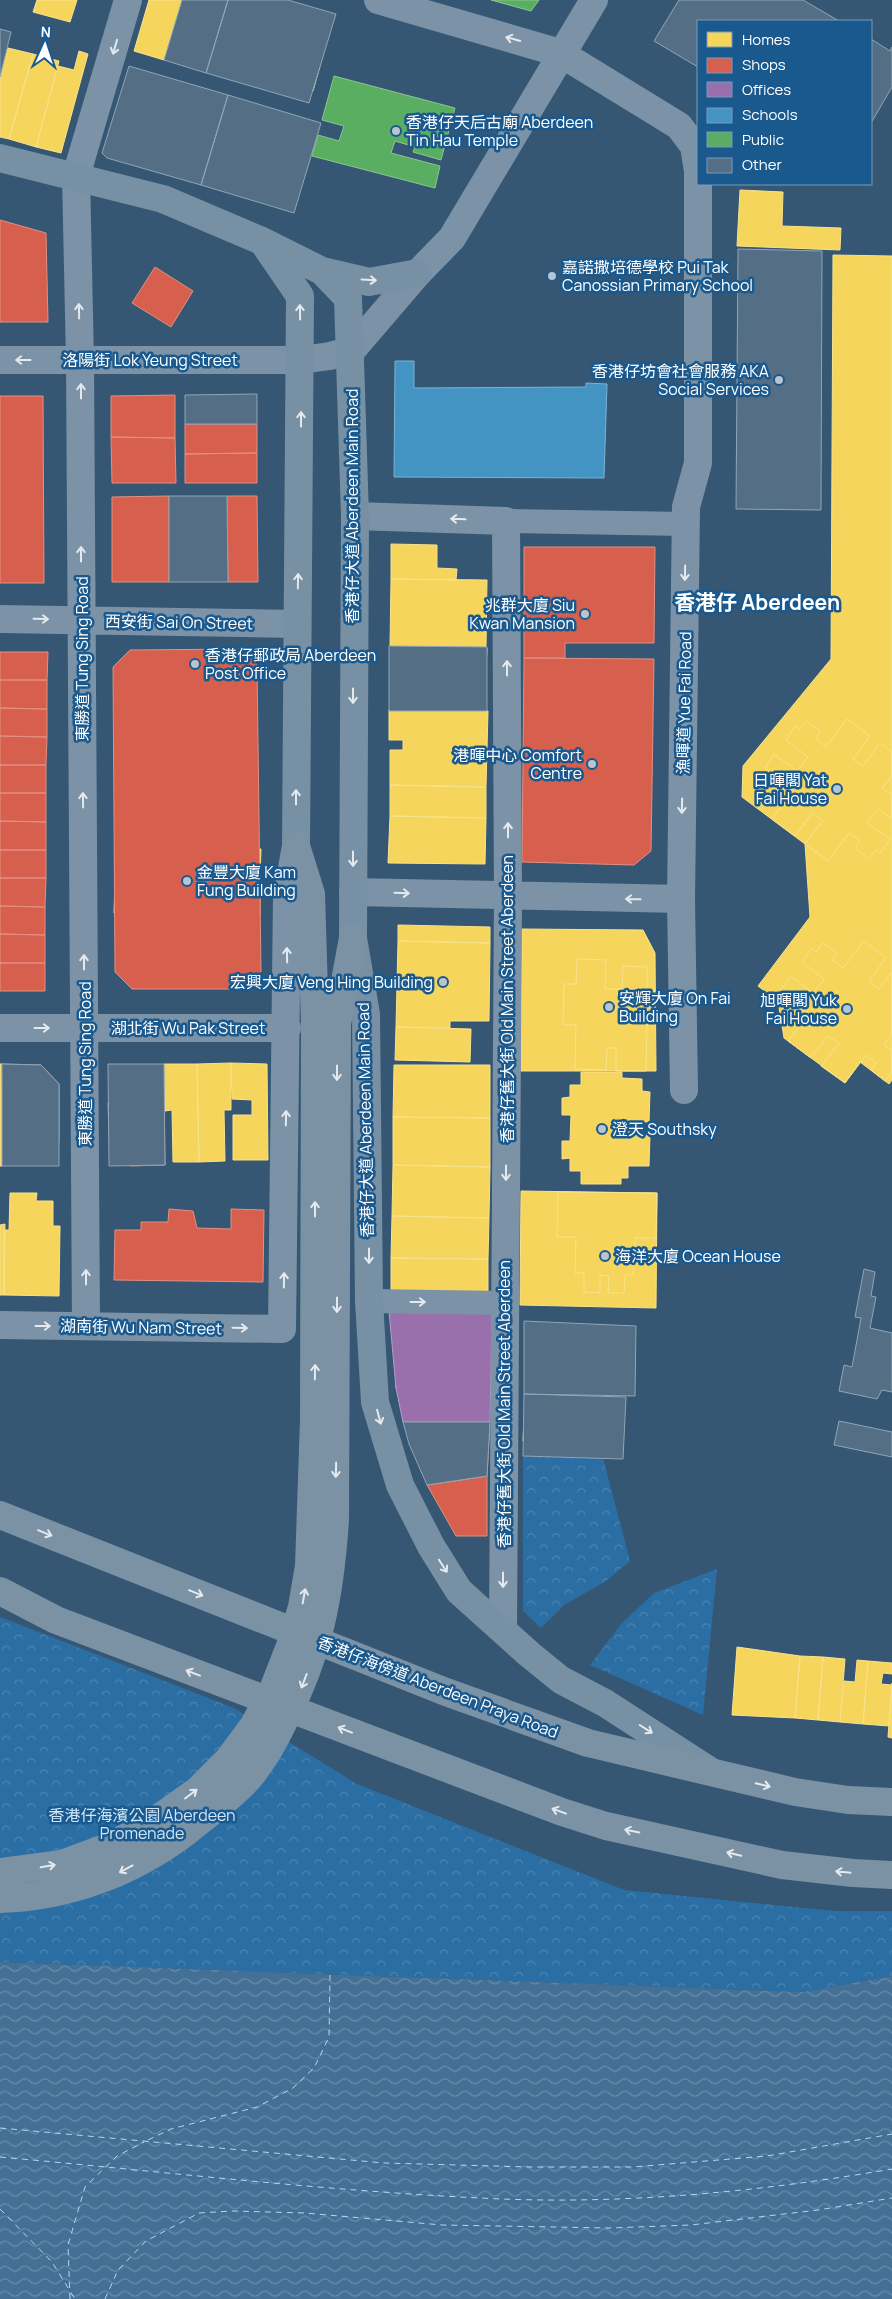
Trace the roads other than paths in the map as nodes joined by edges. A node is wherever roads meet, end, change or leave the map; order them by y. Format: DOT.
graph roads {
  1 [pos="128,0"];
  2 [pos="378,0"];
  3 [pos="594,0"];
  4 [pos="560,53"];
  5 [pos="0,158"];
  6 [pos="697,165"];
  7 [pos="76,176"];
  8 [pos="698,185"];
  9 [pos="262,241"];
  10 [pos="322,271"];
  11 [pos="418,273"];
  12 [pos="352,350"];
  13 [pos="0,360"];
  14 [pos="80,360"];
  15 [pos="301,360"];
  16 [pos="355,516"];
  17 [pos="686,516"];
  18 [pos="506,521"];
  19 [pos="0,619"];
  20 [pos="82,620"];
  21 [pos="298,624"];
  22 [pos="296,846"];
  23 [pos="353,892"];
  24 [pos="508,896"];
  25 [pos="681,899"];
  26 [pos="353,938"];
  27 [pos="0,1028"];
  28 [pos="287,1028"];
  29 [pos="85,1029"];
  30 [pos="684,1090"];
  31 [pos="369,1301"];
  32 [pos="505,1303"];
  33 [pos="0,1325"];
  34 [pos="86,1326"];
  35 [pos="326,1421"];
  36 [pos="0,1515"];
  37 [pos="0,1591"];
  38 [pos="0,1610"];
  39 [pos="56,1620"];
  40 [pos="503,1628"];
  41 [pos="715,1775"];
  42 [pos="892,1802"];
  43 [pos="0,1872"];
  44 [pos="892,1875"];
  45 [pos="0,1899"];
  1 -- 7 [label="street, 東勝道 Tung Sing Road, one-way"];
  4 -- 2 [label="street, 漁暉道 Yue Fai Road, one-way"];
  3 -- 4 [label="street"];
  4 -- 6 [label="street, 漁暉道 Yue Fai Road"];
  4 -- 11 [label="street"];
  5 -- 7 [label="main road, 香港仔大道 Aberdeen Main Road"];
  7 -- 9 [label="main road, 香港仔大道 Aberdeen Main Road"];
  14 -- 7 [label="street, 東勝道 Tung Sing Road, one-way"];
  8 -- 17 [label="street, 漁暉道 Yue Fai Road"];
  9 -- 10 [label="main road, 香港仔大道 Aberdeen Main Road"];
  15 -- 9 [label="main road, one-way"];
  10 -- 11 [label="main road, one-way"];
  10 -- 12 [label="main road, 香港仔大道 Aberdeen Main Road"];
  11 -- 12 [label="street"];
  12 -- 15 [label="street, 洛陽街 Lok Yeung Street"];
  12 -- 16 [label="main road, 香港仔大道 Aberdeen Main Road"];
  14 -- 13 [label="street, 洛陽街 Lok Yeung Street, one-way"];
  14 -- 15 [label="street, 洛陽街 Lok Yeung Street"];
  20 -- 14 [label="street, 東勝道 Tung Sing Road, one-way"];
  21 -- 15 [label="main road, one-way"];
  18 -- 16 [label="street, one-way"];
  16 -- 23 [label="main road, 香港仔大道 Aberdeen Main Road, one-way"];
  17 -- 18 [label="street"];
  17 -- 25 [label="street, 漁暉道 Yue Fai Road, one-way"];
  24 -- 18 [label="street, 香港仔舊大街 Old Main Street Aberdeen, one-way"];
  19 -- 20 [label="street, 西安街 Sai On Street, one-way"];
  20 -- 21 [label="street, 西安街 Sai On Street"];
  29 -- 20 [label="street, 東勝道 Tung Sing Road, one-way"];
  22 -- 21 [label="main road, one-way"];
  28 -- 22 [label="street, one-way"];
  35 -- 22 [label="main road, one-way"];
  23 -- 24 [label="street, one-way"];
  23 -- 26 [label="main road, 香港仔大道 Aberdeen Main Road"];
  25 -- 24 [label="street, one-way"];
  24 -- 32 [label="street, 香港仔舊大街 Old Main Street Aberdeen, one-way"];
  25 -- 30 [label="street, 漁暉道 Yue Fai Road"];
  26 -- 31 [label="main road, 香港仔大道 Aberdeen Main Road, one-way"];
  26 -- 35 [label="main road, one-way"];
  27 -- 29 [label="street, 湖北街 Wu Pak Street, one-way"];
  28 -- 29 [label="street, 湖北街 Wu Pak Street"];
  34 -- 28 [label="street, 湖南街 Wu Nam Street, one-way"];
  34 -- 29 [label="street, 東勝道 Tung Sing Road, one-way"];
  31 -- 32 [label="street, one-way"];
  31 -- 40 [label="main road, 香港仔大道 Aberdeen Main Road, one-way"];
  32 -- 40 [label="street, 香港仔舊大街 Old Main Street Aberdeen, one-way"];
  33 -- 34 [label="street, 湖南街 Wu Nam Street, one-way"];
  43 -- 35 [label="main road, one-way"];
  35 -- 45 [label="main road, one-way"];
  36 -- 41 [label="main road, 香港仔海傍道 Aberdeen Praya Road, one-way"];
  37 -- 39 [label="main road"];
  38 -- 39 [label="main road"];
  44 -- 39 [label="main road, one-way"];
  40 -- 41 [label="main road, 香港仔大道 Aberdeen Main Road, one-way"];
  41 -- 42 [label="main road, 香港仔海傍道 Aberdeen Praya Road, one-way"];
}
